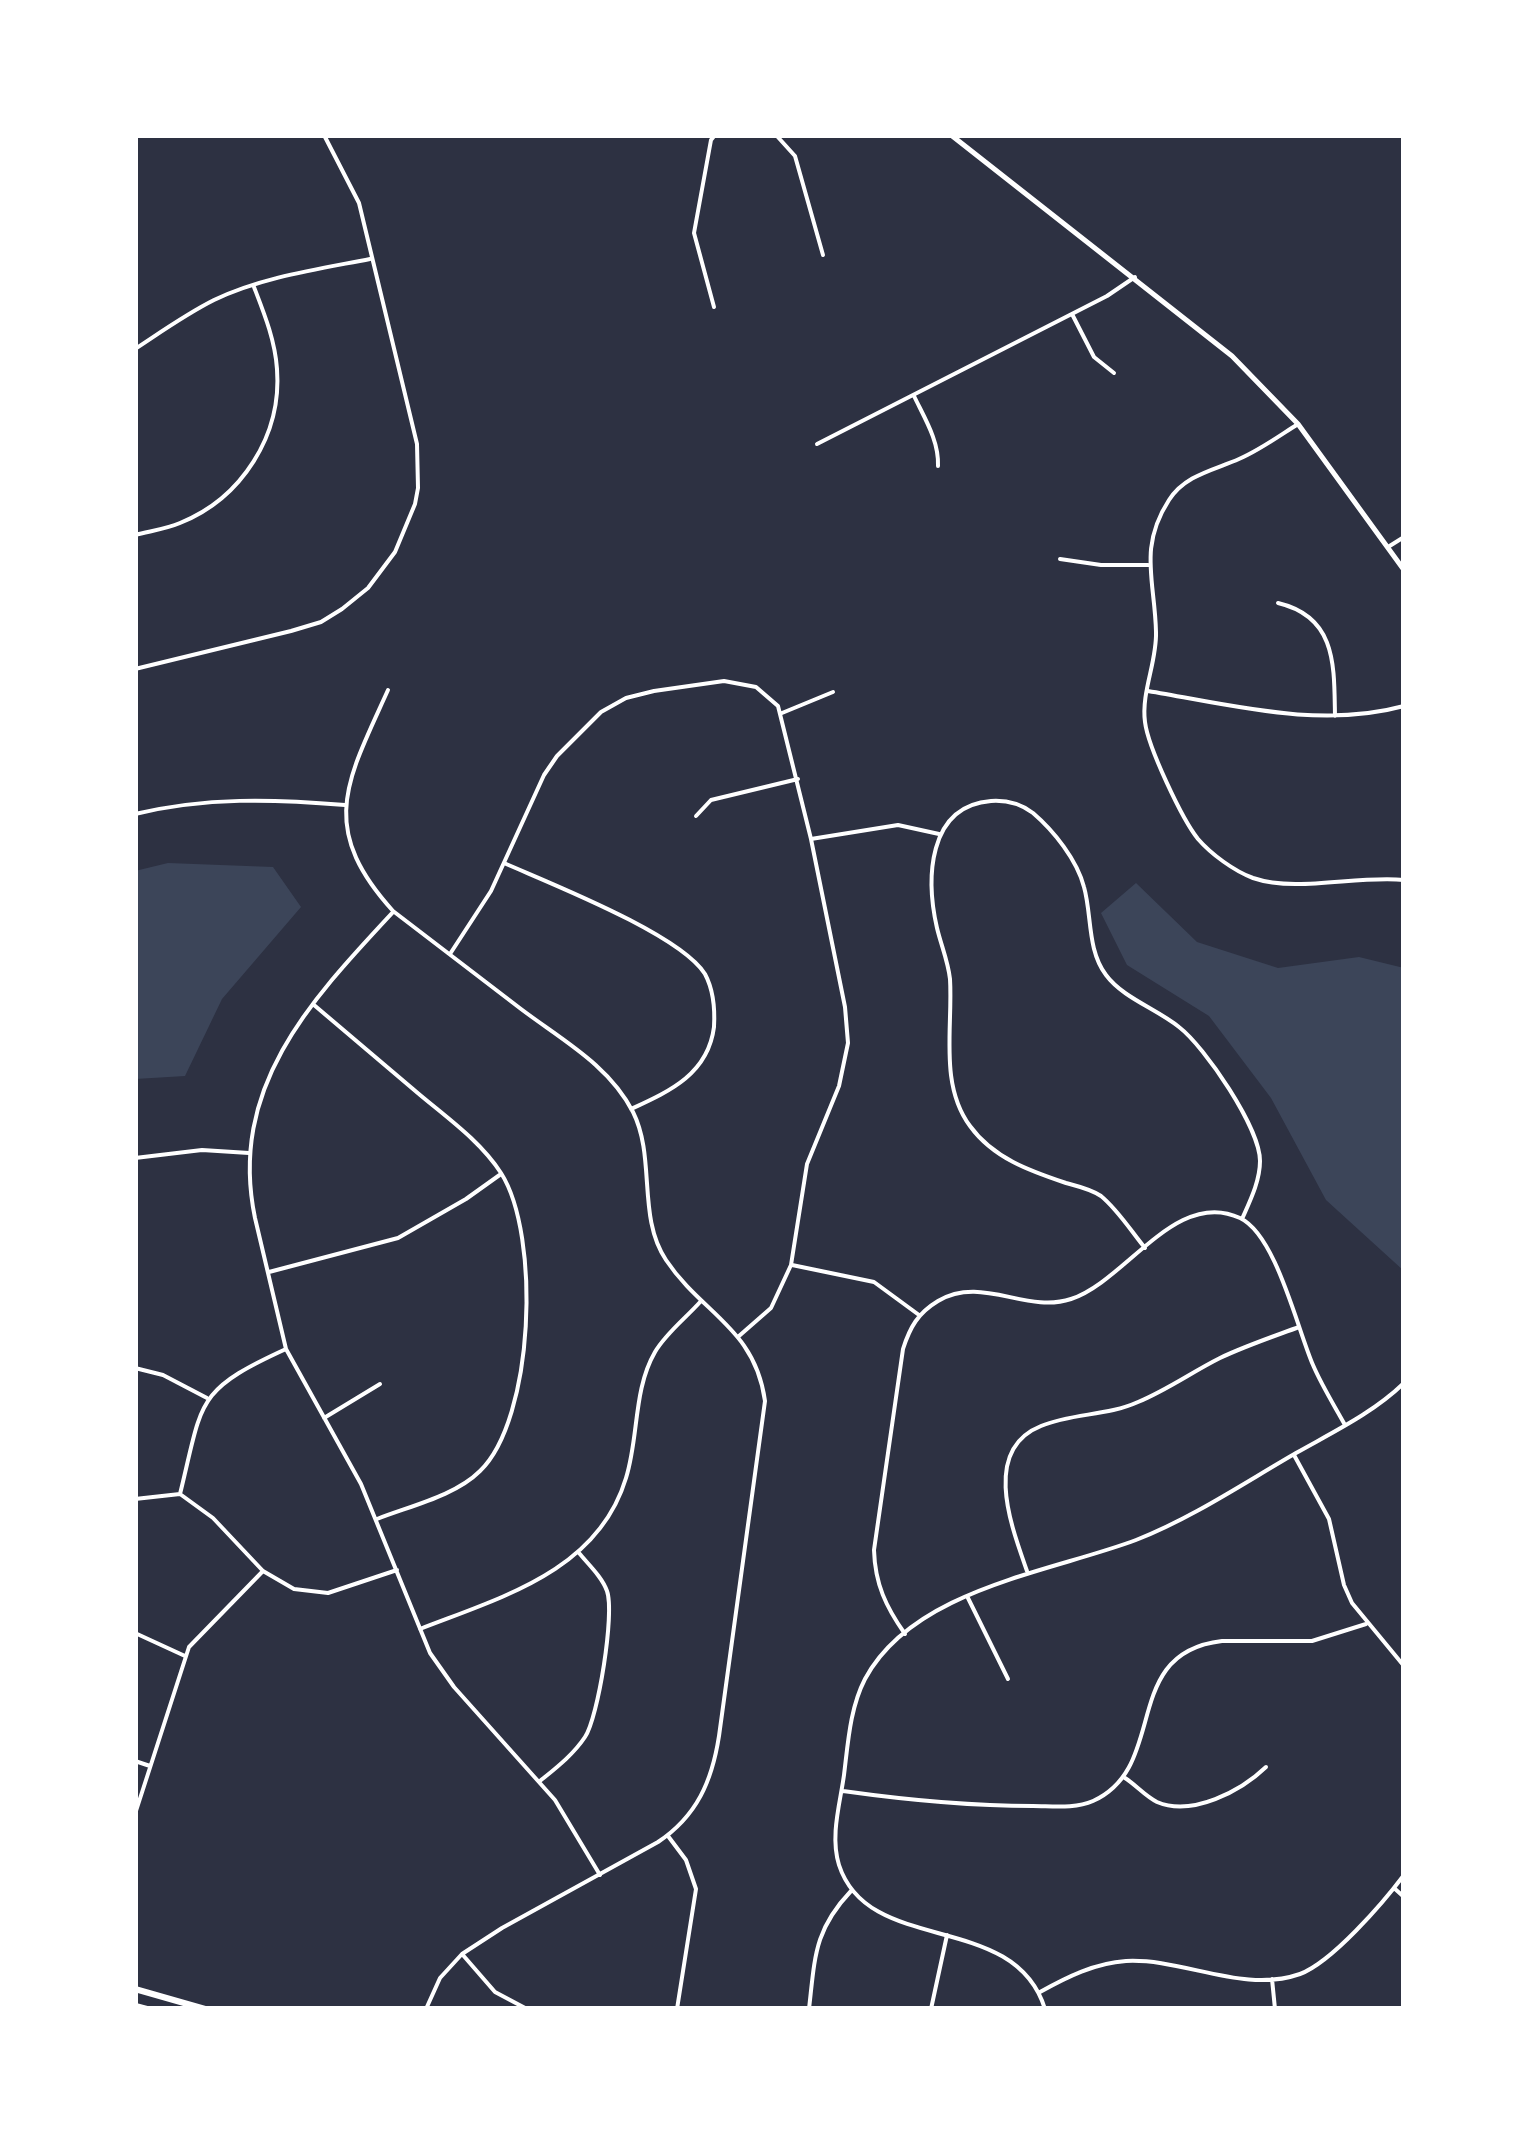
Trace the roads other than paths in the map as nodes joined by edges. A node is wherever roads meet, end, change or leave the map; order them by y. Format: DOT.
graph roads {
  1 [pos="324,135"];
  2 [pos="716,135"];
  3 [pos="776,135"];
  4 [pos="952,135"];
  5 [pos="823,255"];
  6 [pos="372,258"];
  7 [pos="1135,277"];
  8 [pos="254,286"];
  9 [pos="714,307"];
  10 [pos="1072,314"];
  11 [pos="135,350"];
  12 [pos="1114,373"];
  13 [pos="914,396"];
  14 [pos="1298,424"];
  15 [pos="817,444"];
  16 [pos="938,466"];
  17 [pos="135,535"];
  18 [pos="1404,537"];
  19 [pos="1388,547"];
  20 [pos="1060,559"];
  21 [pos="1148,565"];
  22 [pos="1404,570"];
  23 [pos="1278,603"];
  24 [pos="135,668"];
  25 [pos="388,690"];
  26 [pos="1148,691"];
  27 [pos="833,692"];
  28 [pos="1404,706"];
  29 [pos="781,713"];
  30 [pos="1334,716"];
  31 [pos="798,778"];
  32 [pos="345,805"];
  33 [pos="135,814"];
  34 [pos="696,816"];
  35 [pos="939,834"];
  36 [pos="811,840"];
  37 [pos="504,864"];
  38 [pos="1404,880"];
  39 [pos="394,911"];
  40 [pos="449,955"];
  41 [pos="314,1005"];
  42 [pos="632,1108"];
  43 [pos="249,1153"];
  44 [pos="135,1158"];
  45 [pos="501,1174"];
  46 [pos="1242,1218"];
  47 [pos="1144,1248"];
  48 [pos="791,1265"];
  49 [pos="268,1272"];
  50 [pos="702,1300"];
  51 [pos="919,1315"];
  52 [pos="1299,1328"];
  53 [pos="739,1336"];
  54 [pos="286,1350"];
  55 [pos="135,1368"];
  56 [pos="1404,1383"];
  57 [pos="380,1384"];
  58 [pos="206,1398"];
  59 [pos="324,1418"];
  60 [pos="1345,1425"];
  61 [pos="1294,1454"];
  62 [pos="180,1494"];
  63 [pos="135,1499"];
  64 [pos="377,1520"];
  65 [pos="579,1553"];
  66 [pos="397,1570"];
  67 [pos="263,1571"];
  68 [pos="1027,1571"];
  69 [pos="967,1596"];
  70 [pos="1366,1624"];
  71 [pos="420,1629"];
  72 [pos="135,1633"];
  73 [pos="905,1634"];
  74 [pos="185,1656"];
  75 [pos="1404,1666"];
  76 [pos="1008,1679"];
  77 [pos="135,1761"];
  78 [pos="150,1766"];
  79 [pos="1266,1768"];
  80 [pos="1124,1778"];
  81 [pos="540,1781"];
  82 [pos="842,1791"];
  83 [pos="135,1814"];
  84 [pos="668,1836"];
  85 [pos="600,1875"];
  86 [pos="1404,1875"];
  87 [pos="1394,1888"];
  88 [pos="851,1890"];
  89 [pos="1404,1896"];
  90 [pos="948,1935"];
  91 [pos="462,1954"];
  92 [pos="1272,1979"];
  93 [pos="135,1989"];
  94 [pos="1040,1992"];
  95 [pos="205,2009"];
  96 [pos="426,2009"];
  97 [pos="528,2009"];
  98 [pos="677,2009"];
  99 [pos="809,2009"];
  100 [pos="931,2009"];
  101 [pos="1046,2009"];
  102 [pos="1276,2009"];
  1 -- 6 [label="street"];
  2 -- 9 [label="street"];
  3 -- 5 [label="street"];
  4 -- 7 [label="street"];
  6 -- 8 [label="street"];
  6 -- 24 [label="street"];
  7 -- 10 [label="street"];
  7 -- 14 [label="street"];
  8 -- 11 [label="street"];
  8 -- 17 [label="street"];
  10 -- 12 [label="street"];
  10 -- 13 [label="street"];
  13 -- 15 [label="street"];
  13 -- 16 [label="street"];
  14 -- 19 [label="street"];
  14 -- 21 [label="street"];
  18 -- 19 [label="street"];
  19 -- 22 [label="street"];
  20 -- 21 [label="street"];
  21 -- 26 [label="street"];
  23 -- 30 [label="street"];
  25 -- 32 [label="street"];
  26 -- 30 [label="street"];
  26 -- 38 [label="street"];
  27 -- 29 [label="street"];
  28 -- 30 [label="street"];
  29 -- 31 [label="street"];
  29 -- 37 [label="street"];
  31 -- 34 [label="street"];
  31 -- 36 [label="street"];
  32 -- 33 [label="street"];
  32 -- 39 [label="street"];
  35 -- 36 [label="street"];
  35 -- 46 [label="street"];
  35 -- 47 [label="street"];
  36 -- 48 [label="street"];
  37 -- 40 [label="street"];
  37 -- 42 [label="street"];
  39 -- 40 [label="street"];
  39 -- 41 [label="street"];
  40 -- 42 [label="street"];
  41 -- 43 [label="street"];
  41 -- 45 [label="street"];
  42 -- 50 [label="street"];
  43 -- 44 [label="street"];
  43 -- 49 [label="street"];
  45 -- 49 [label="street"];
  45 -- 64 [label="street"];
  46 -- 47 [label="street"];
  46 -- 52 [label="street"];
  47 -- 51 [label="street"];
  48 -- 51 [label="street"];
  48 -- 53 [label="street"];
  49 -- 54 [label="street"];
  50 -- 53 [label="street"];
  50 -- 65 [label="street"];
  51 -- 73 [label="street"];
  52 -- 60 [label="street"];
  52 -- 68 [label="street"];
  53 -- 84 [label="street"];
  54 -- 58 [label="street"];
  54 -- 59 [label="street"];
  55 -- 58 [label="street"];
  56 -- 60 [label="street"];
  57 -- 59 [label="street"];
  58 -- 62 [label="street"];
  59 -- 64 [label="street"];
  60 -- 61 [label="street"];
  61 -- 68 [label="street"];
  61 -- 70 [label="street"];
  62 -- 63 [label="street"];
  62 -- 67 [label="street"];
  64 -- 66 [label="street"];
  65 -- 71 [label="street"];
  65 -- 81 [label="street"];
  66 -- 67 [label="street"];
  66 -- 71 [label="street"];
  67 -- 74 [label="street"];
  68 -- 69 [label="street"];
  69 -- 73 [label="street"];
  69 -- 76 [label="street"];
  70 -- 75 [label="street"];
  70 -- 80 [label="street"];
  71 -- 81 [label="street"];
  72 -- 74 [label="street"];
  73 -- 82 [label="street"];
  74 -- 78 [label="street"];
  77 -- 78 [label="street"];
  78 -- 83 [label="street"];
  79 -- 80 [label="street"];
  80 -- 82 [label="street"];
  81 -- 85 [label="street"];
  82 -- 88 [label="street"];
  84 -- 85 [label="street"];
  84 -- 98 [label="street"];
  85 -- 91 [label="street"];
  86 -- 87 [label="street"];
  87 -- 89 [label="street"];
  87 -- 92 [label="street"];
  88 -- 90 [label="street"];
  88 -- 99 [label="street"];
  90 -- 94 [label="street"];
  90 -- 100 [label="street"];
  91 -- 96 [label="street"];
  91 -- 97 [label="street"];
  92 -- 94 [label="street"];
  92 -- 102 [label="street"];
  93 -- 95 [label="main road"];
  94 -- 101 [label="street"];
}
